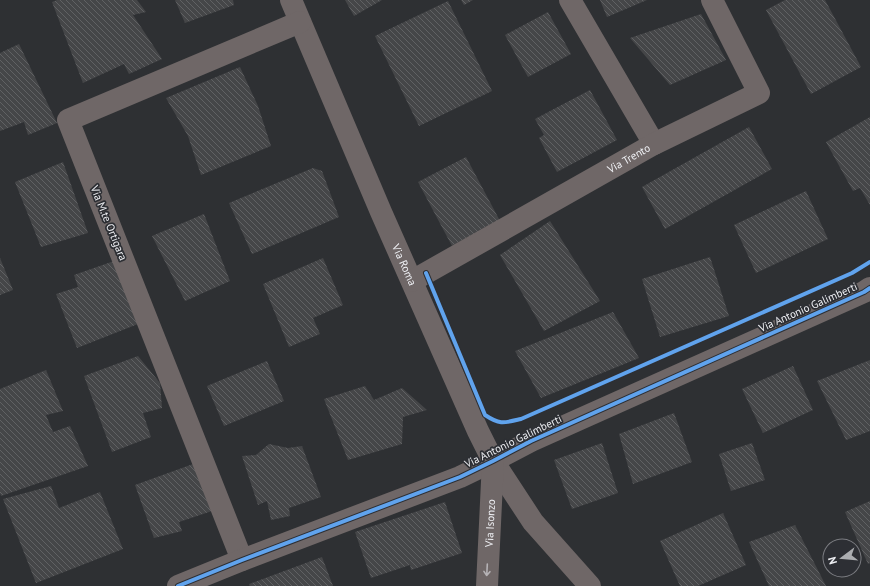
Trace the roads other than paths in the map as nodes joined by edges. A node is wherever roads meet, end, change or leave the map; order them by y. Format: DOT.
graph roads {
  1 [pos="291,0"];
  2 [pos="570,0"];
  3 [pos="712,0"];
  4 [pos="300,22"];
  5 [pos="654,144"];
  6 [pos="412,281"];
  7 [pos="870,288"];
  8 [pos="493,461"];
  9 [pos="242,560"];
  10 [pos="178,586"];
  11 [pos="487,586"];
  12 [pos="590,586"];
  1 -- 4 [label="street, Via Roma"];
  2 -- 5 [label="street"];
  3 -- 5 [label="street, Via Trento"];
  4 -- 6 [label="street, Via Roma"];
  4 -- 9 [label="street, Via M.te Ortigara"];
  5 -- 6 [label="street, Via Trento"];
  6 -- 8 [label="street, Via Roma"];
  7 -- 8 [label="street, Via Antonio Galimberti"];
  8 -- 9 [label="street, Via Antonio Galimberti"];
  8 -- 11 [label="street, Via Isonzo, one-way"];
  8 -- 12 [label="street, Via Roma"];
  9 -- 10 [label="street, Via Antonio Galimberti"];
}
